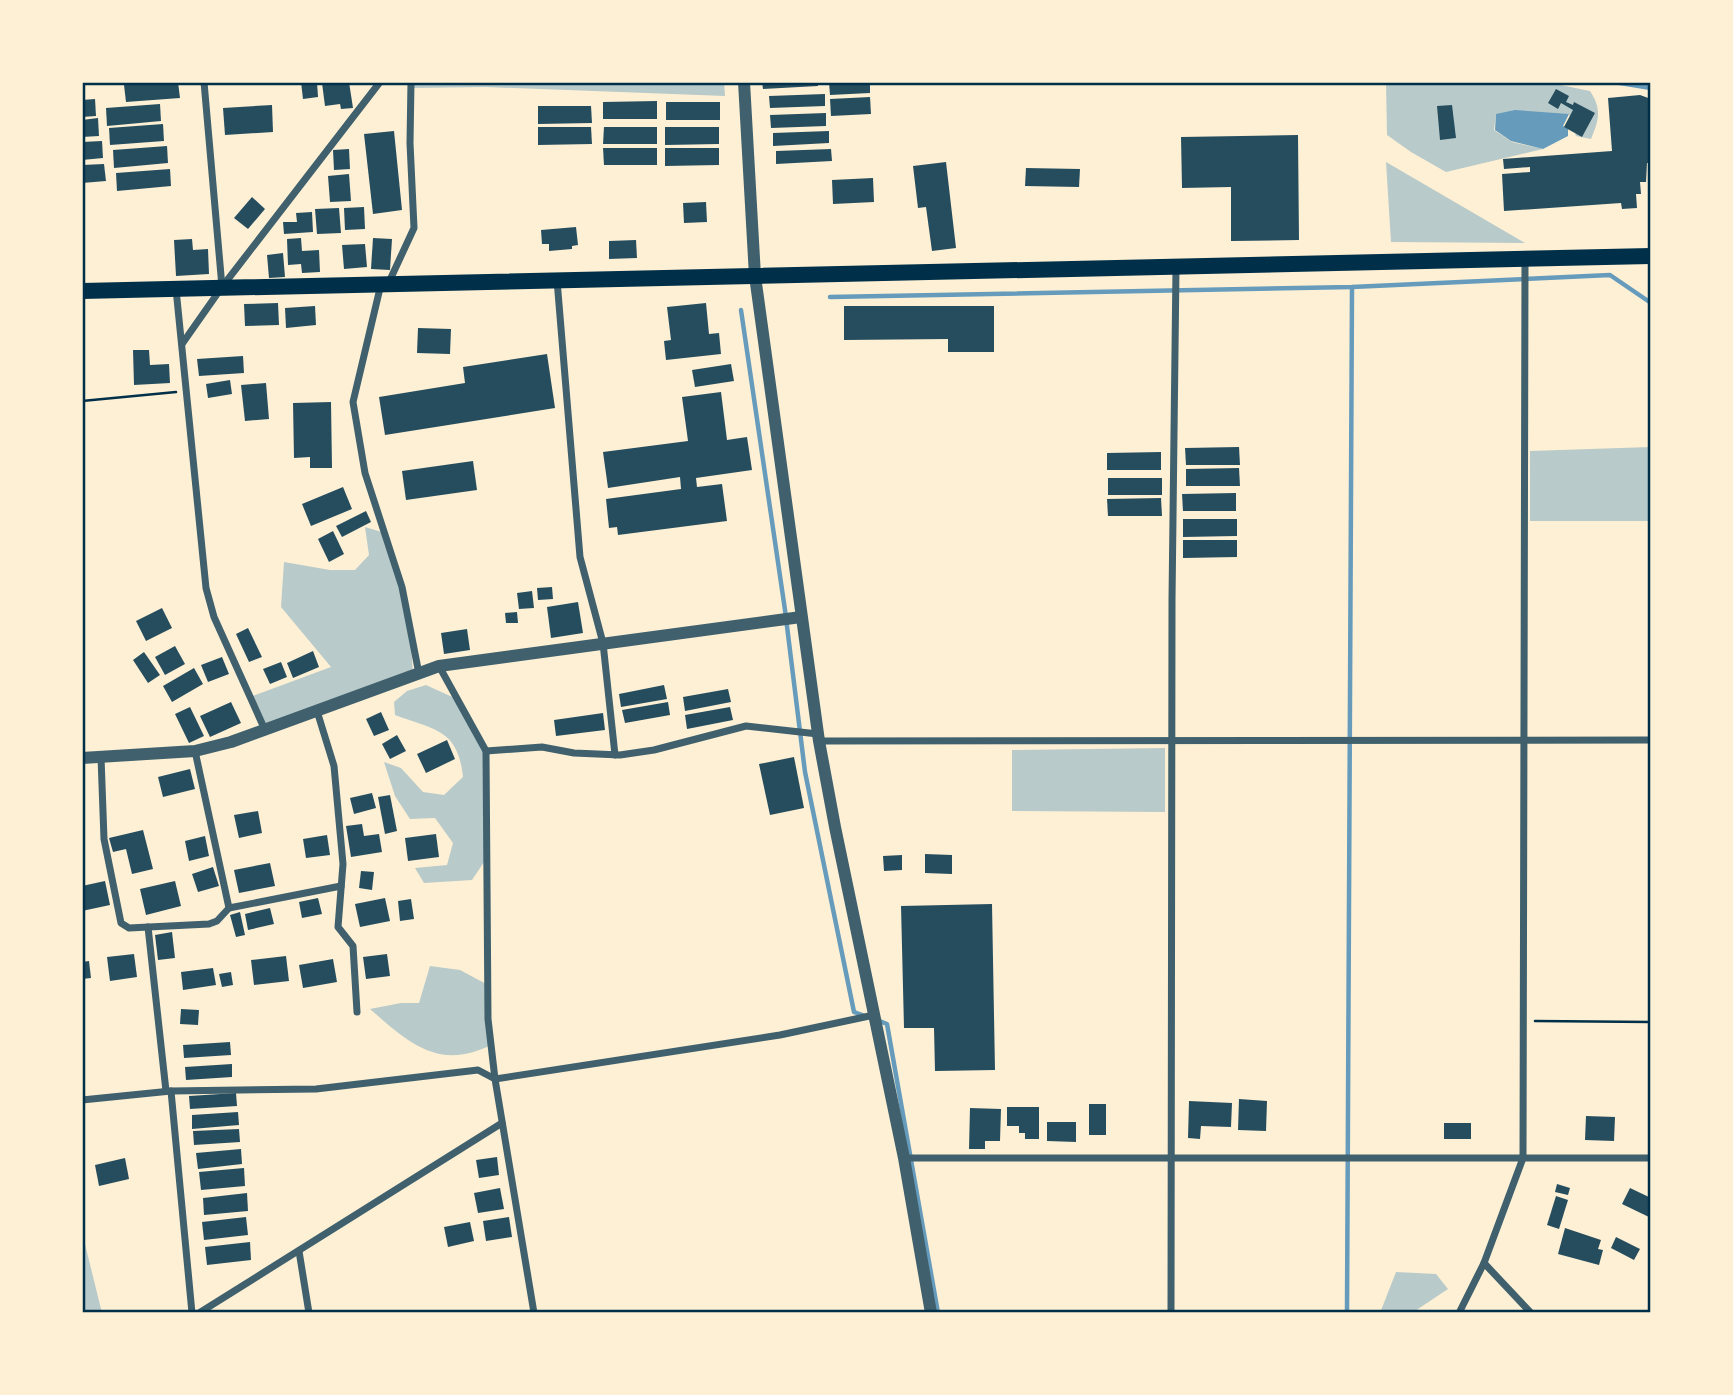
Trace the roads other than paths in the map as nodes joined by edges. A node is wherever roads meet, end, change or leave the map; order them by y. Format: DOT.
graph roads {
  1 [pos="204,82"];
  2 [pos="380,82"];
  3 [pos="411,82"];
  4 [pos="744,82"];
  5 [pos="1651,256"];
  6 [pos="1525,259"];
  7 [pos="1176,267"];
  8 [pos="755,276"];
  9 [pos="557,279"];
  10 [pos="385,283"];
  11 [pos="222,287"];
  12 [pos="176,288"];
  13 [pos="82,290"];
  14 [pos="182,344"];
  15 [pos="802,617"];
  16 [pos="603,643"];
  17 [pos="439,666"];
  18 [pos="419,674"];
  19 [pos="317,711"];
  20 [pos="265,730"];
  21 [pos="819,737"];
  22 [pos="1172,740"];
  23 [pos="1523,740"];
  24 [pos="1651,740"];
  25 [pos="195,751"];
  26 [pos="486,751"];
  27 [pos="615,755"];
  28 [pos="101,757"];
  29 [pos="82,758"];
  30 [pos="341,886"];
  31 [pos="229,908"];
  32 [pos="148,927"];
  33 [pos="358,1012"];
  34 [pos="874,1015"];
  35 [pos="495,1079"];
  36 [pos="168,1091"];
  37 [pos="82,1100"];
  38 [pos="502,1123"];
  39 [pos="904,1158"];
  40 [pos="1171,1158"];
  41 [pos="1523,1158"];
  42 [pos="1651,1158"];
  43 [pos="299,1251"];
  44 [pos="1484,1264"];
  45 [pos="192,1313"];
  46 [pos="199,1313"];
  47 [pos="309,1313"];
  48 [pos="534,1313"];
  49 [pos="931,1313"];
  50 [pos="1171,1313"];
  51 [pos="1458,1313"];
  52 [pos="1531,1313"];
  1 -- 11 [label="street"];
  2 -- 11 [label="street"];
  3 -- 10 [label="street"];
  4 -- 8 [label="street"];
  5 -- 6 [label="highway"];
  6 -- 7 [label="highway"];
  6 -- 23 [label="street"];
  7 -- 8 [label="highway"];
  7 -- 22 [label="street"];
  8 -- 9 [label="highway"];
  8 -- 15 [label="street"];
  9 -- 10 [label="highway"];
  9 -- 16 [label="street"];
  10 -- 11 [label="highway"];
  10 -- 18 [label="street"];
  11 -- 12 [label="highway"];
  11 -- 14 [label="street"];
  12 -- 13 [label="highway"];
  12 -- 14 [label="street"];
  14 -- 20 [label="street"];
  15 -- 16 [label="street"];
  15 -- 21 [label="street"];
  16 -- 17 [label="street"];
  16 -- 27 [label="street"];
  17 -- 18 [label="street"];
  17 -- 26 [label="street"];
  18 -- 19 [label="street"];
  19 -- 20 [label="street"];
  19 -- 30 [label="street"];
  20 -- 25 [label="street"];
  21 -- 22 [label="street"];
  21 -- 27 [label="street"];
  21 -- 34 [label="street"];
  22 -- 23 [label="street"];
  22 -- 40 [label="street"];
  23 -- 24 [label="street"];
  23 -- 41 [label="street"];
  25 -- 28 [label="street"];
  25 -- 31 [label="street"];
  26 -- 27 [label="street"];
  26 -- 35 [label="street"];
  28 -- 29 [label="street"];
  28 -- 32 [label="street"];
  30 -- 31 [label="street"];
  30 -- 33 [label="street"];
  31 -- 32 [label="street"];
  32 -- 36 [label="street"];
  34 -- 35 [label="street"];
  34 -- 39 [label="street"];
  35 -- 36 [label="street"];
  35 -- 38 [label="street"];
  36 -- 37 [label="street"];
  36 -- 45 [label="street"];
  38 -- 43 [label="street"];
  38 -- 48 [label="street"];
  39 -- 40 [label="street"];
  39 -- 49 [label="street"];
  40 -- 41 [label="street"];
  40 -- 50 [label="street"];
  41 -- 42 [label="street"];
  41 -- 44 [label="street"];
  43 -- 46 [label="street"];
  43 -- 47 [label="street"];
  44 -- 51 [label="street"];
  44 -- 52 [label="street"];
}
